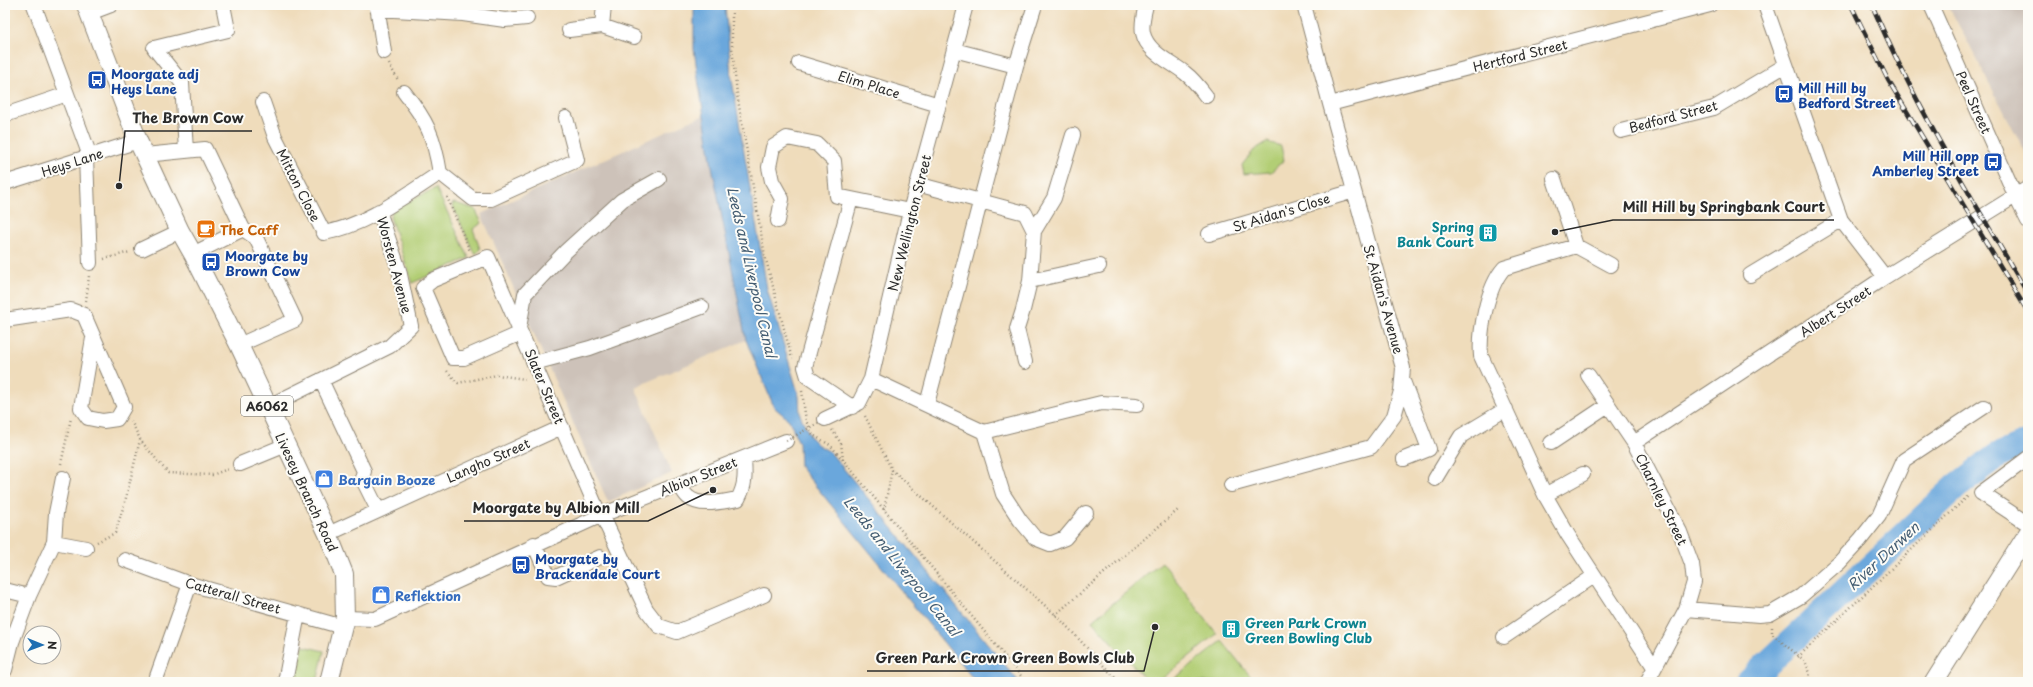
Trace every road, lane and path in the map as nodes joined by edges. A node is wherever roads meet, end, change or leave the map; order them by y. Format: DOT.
graph roads {
  1 [pos="34,5"];
  2 [pos="111,5"];
  3 [pos="223,5"];
  4 [pos="604,5"];
  5 [pos="732,5"];
  6 [pos="966,5"];
  7 [pos="1035,5"];
  8 [pos="1146,5"];
  9 [pos="1304,5"];
  10 [pos="1710,5"];
  11 [pos="1765,5"];
  12 [pos="1931,5"];
  13 [pos="377,7"];
  14 [pos="88,9"];
  15 [pos="464,9"];
  16 [pos="528,18"];
  17 [pos="602,26"];
  18 [pos="569,30"];
  19 [pos="634,37"];
  20 [pos="954,50"];
  21 [pos="384,52"];
  22 [pos="800,63"];
  23 [pos="1786,65"];
  24 [pos="1016,66"];
  25 [pos="404,92"];
  26 [pos="67,94"];
  27 [pos="1206,96"];
  28 [pos="263,102"];
  29 [pos="1330,104"];
  30 [pos="939,106"];
  31 [pos="5,115"];
  32 [pos="566,118"];
  33 [pos="1621,131"];
  34 [pos="1074,135"];
  35 [pos="141,148"];
  36 [pos="186,151"];
  37 [pos="88,157"];
  38 [pos="440,173"];
  39 [pos="659,179"];
  40 [pos="1554,179"];
  41 [pos="5,183"];
  42 [pos="918,184"];
  43 [pos="2028,188"];
  44 [pos="1354,191"];
  45 [pos="2014,195"];
  46 [pos="850,198"];
  47 [pos="981,201"];
  48 [pos="379,211"];
  49 [pos="910,211"];
  50 [pos="1841,220"];
  51 [pos="778,221"];
  52 [pos="2028,221"];
  53 [pos="243,229"];
  54 [pos="180,231"];
  55 [pos="1034,231"];
  56 [pos="1209,234"];
  57 [pos="1576,246"];
  58 [pos="142,249"];
  59 [pos="193,254"];
  60 [pos="488,257"];
  61 [pos="90,263"];
  62 [pos="1611,265"];
  63 [pos="1099,266"];
  64 [pos="1750,275"];
  65 [pos="1885,277"];
  66 [pos="1030,281"];
  67 [pos="702,307"];
  68 [pos="84,315"];
  69 [pos="5,320"];
  70 [pos="520,330"];
  71 [pos="93,338"];
  72 [pos="239,345"];
  73 [pos="1025,362"];
  74 [pos="534,363"];
  75 [pos="794,365"];
  76 [pos="1588,375"];
  77 [pos="871,379"];
  78 [pos="1402,379"];
  79 [pos="321,380"];
  80 [pos="800,386"];
  81 [pos="927,404"];
  82 [pos="856,405"];
  83 [pos="1137,405"];
  84 [pos="1608,405"];
  85 [pos="1984,406"];
  86 [pos="124,407"];
  87 [pos="267,407"];
  88 [pos="81,408"];
  89 [pos="1506,409"];
  90 [pos="824,422"];
  91 [pos="562,427"];
  92 [pos="1656,429"];
  93 [pos="984,432"];
  94 [pos="140,440"];
  95 [pos="786,441"];
  96 [pos="1551,443"];
  97 [pos="1634,443"];
  98 [pos="286,445"];
  99 [pos="744,458"];
  100 [pos="2028,458"];
  101 [pos="1404,459"];
  102 [pos="844,461"];
  103 [pos="240,464"];
  104 [pos="892,470"];
  105 [pos="1583,474"];
  106 [pos="63,478"];
  107 [pos="1435,479"];
  108 [pos="679,484"];
  109 [pos="1231,485"];
  110 [pos="1983,491"];
  111 [pos="1545,495"];
  112 [pos="378,510"];
  113 [pos="884,510"];
  114 [pos="1178,510"];
  115 [pos="1086,513"];
  116 [pos="601,515"];
  117 [pos="2028,524"];
  118 [pos="2028,533"];
  119 [pos="328,534"];
  120 [pos="54,542"];
  121 [pos="534,544"];
  122 [pos="86,548"];
  123 [pos="600,557"];
  124 [pos="125,560"];
  125 [pos="1594,576"];
  126 [pos="190,584"];
  127 [pos="5,590"];
  128 [pos="29,596"];
  129 [pos="764,596"];
  130 [pos="1686,609"];
  131 [pos="298,614"];
  132 [pos="1055,615"];
  133 [pos="344,622"];
  134 [pos="1772,634"];
  135 [pos="1504,637"];
  136 [pos="1797,657"];
  137 [pos="1654,667"];
  138 [pos="5,670"];
  139 [pos="155,682"];
  140 [pos="286,682"];
  141 [pos="329,682"];
  142 [pos="1026,682"];
  143 [pos="1119,682"];
  144 [pos="1647,682"];
  145 [pos="1809,682"];
  146 [pos="1934,682"];
  1 -- 26 [label="street"];
  2 -- 14 [label="street"];
  3 -- 36 [label="street"];
  4 -- 17 [label="street"];
  5 -- 75 [label="path"];
  6 -- 20 [label="street, New Wellington Street"];
  7 -- 24 [label="street"];
  8 -- 27 [label="street"];
  9 -- 29 [label="street, St Aidan's Avenue"];
  10 -- 29 [label="street, Hertford Street"];
  11 -- 23 [label="street"];
  12 -- 45 [label="street, Peel Street"];
  13 -- 15 [label="street"];
  13 -- 21 [label="street"];
  14 -- 35 [label="main road, Livesey Branch Road / A6062"];
  15 -- 16 [label="street"];
  17 -- 18 [label="street"];
  17 -- 19 [label="street"];
  20 -- 24 [label="street"];
  20 -- 30 [label="street, New Wellington Street"];
  21 -- 25 [label="path"];
  22 -- 30 [label="street, Elim Place"];
  23 -- 33 [label="street, Bedford Street"];
  23 -- 50 [label="street"];
  24 -- 47 [label="street"];
  25 -- 38 [label="street"];
  26 -- 31 [label="street"];
  26 -- 37 [label="street"];
  28 -- 48 [label="street, Mitton Close"];
  29 -- 44 [label="street, St Aidan's Avenue"];
  30 -- 42 [label="street, New Wellington Street"];
  32 -- 38 [label="street"];
  34 -- 55 [label="street"];
  35 -- 36 [label="street, Heys Lane"];
  35 -- 37 [label="street, Heys Lane"];
  35 -- 54 [label="main road, Livesey Branch Road / A6062"];
  36 -- 53 [label="street, Heys Lane"];
  37 -- 41 [label="street, Heys Lane"];
  37 -- 61 [label="street"];
  38 -- 48 [label="street, Worsten Avenue"];
  38 -- 60 [label="path"];
  39 -- 70 [label="street"];
  40 -- 57 [label="street"];
  42 -- 47 [label="street"];
  42 -- 49 [label="street, New Wellington Street"];
  43 -- 45 [label="street, Albert Street"];
  44 -- 56 [label="street, St Aidan's Close"];
  44 -- 78 [label="street, St Aidan's Avenue"];
  45 -- 52 [label="street, Peel Street"];
  45 -- 65 [label="street, Albert Street"];
  46 -- 49 [label="street"];
  46 -- 51 [label="street"];
  46 -- 82 [label="street"];
  47 -- 55 [label="street"];
  47 -- 81 [label="street"];
  48 -- 79 [label="street, Worsten Avenue"];
  49 -- 77 [label="street, New Wellington Street"];
  50 -- 64 [label="street"];
  50 -- 65 [label="street"];
  53 -- 59 [label="street"];
  53 -- 72 [label="street"];
  54 -- 58 [label="street"];
  54 -- 59 [label="main road, Livesey Branch Road / A6062"];
  55 -- 66 [label="street"];
  57 -- 62 [label="street"];
  57 -- 89 [label="street"];
  58 -- 61 [label="path"];
  59 -- 72 [label="main road, Livesey Branch Road / A6062"];
  60 -- 70 [label="street, Slater Street"];
  60 -- 70 [label="street"];
  61 -- 68 [label="path"];
  63 -- 66 [label="street"];
  65 -- 92 [label="street, Albert Street"];
  66 -- 73 [label="street"];
  67 -- 74 [label="street"];
  68 -- 69 [label="street"];
  68 -- 71 [label="street"];
  70 -- 74 [label="street, Slater Street"];
  71 -- 86 [label="street"];
  71 -- 88 [label="street"];
  72 -- 87 [label="main road, Livesey Branch Road / A6062"];
  74 -- 91 [label="street, Slater Street"];
  76 -- 84 [label="street"];
  77 -- 81 [label="street"];
  77 -- 82 [label="street, New Wellington Street"];
  78 -- 101 [label="street"];
  78 -- 109 [label="street, St Aidan's Avenue"];
  79 -- 87 [label="street, Worsten Avenue"];
  79 -- 112 [label="street"];
  80 -- 102 [label="path"];
  81 -- 93 [label="street"];
  82 -- 90 [label="street"];
  82 -- 104 [label="path"];
  83 -- 93 [label="street"];
  84 -- 96 [label="street"];
  84 -- 97 [label="street"];
  85 -- 130 [label="street"];
  86 -- 88 [label="street"];
  86 -- 94 [label="path"];
  87 -- 98 [label="main road, Livesey Branch Road / A6062"];
  88 -- 106 [label="path"];
  89 -- 107 [label="street"];
  89 -- 111 [label="street"];
  90 -- 95 [label="path, bridge"];
  90 -- 102 [label="path"];
  91 -- 112 [label="street, Langho Street"];
  91 -- 116 [label="street, Slater Street"];
  92 -- 97 [label="street, Charnley Street"];
  93 -- 115 [label="street"];
  94 -- 103 [label="path"];
  94 -- 122 [label="path"];
  95 -- 99 [label="street, Albion Street"];
  97 -- 130 [label="street, Charnley Street"];
  98 -- 103 [label="street"];
  98 -- 119 [label="main road, Livesey Branch Road / A6062"];
  99 -- 108 [label="street, Albion Street"];
  99 -- 108 [label="street"];
  100 -- 110 [label="street"];
  102 -- 113 [label="path"];
  104 -- 113 [label="path"];
  104 -- 132 [label="path"];
  105 -- 111 [label="street"];
  106 -- 120 [label="street"];
  108 -- 116 [label="street, Albion Street"];
  110 -- 117 [label="street"];
  110 -- 136 [label="path"];
  111 -- 125 [label="street"];
  112 -- 119 [label="street, Langho Street"];
  113 -- 142 [label="path"];
  114 -- 132 [label="path"];
  116 -- 121 [label="street, Albion Street"];
  116 -- 129 [label="street, Slater Street"];
  118 -- 146 [label="main road"];
  119 -- 133 [label="main road, Livesey Branch Road / A6062"];
  120 -- 122 [label="street"];
  120 -- 128 [label="street"];
  121 -- 123 [label="street"];
  121 -- 133 [label="street, Albion Street"];
  124 -- 126 [label="street, Catterall Street"];
  125 -- 135 [label="street"];
  125 -- 137 [label="street"];
  126 -- 131 [label="street, Catterall Street"];
  126 -- 139 [label="street"];
  127 -- 128 [label="street"];
  128 -- 138 [label="street"];
  130 -- 137 [label="street"];
  131 -- 133 [label="street, Catterall Street"];
  131 -- 140 [label="street"];
  132 -- 143 [label="path"];
  133 -- 141 [label="main road, Livesey Branch Road / A6062"];
  134 -- 136 [label="path"];
  136 -- 145 [label="path"];
  137 -- 144 [label="street"];
}
